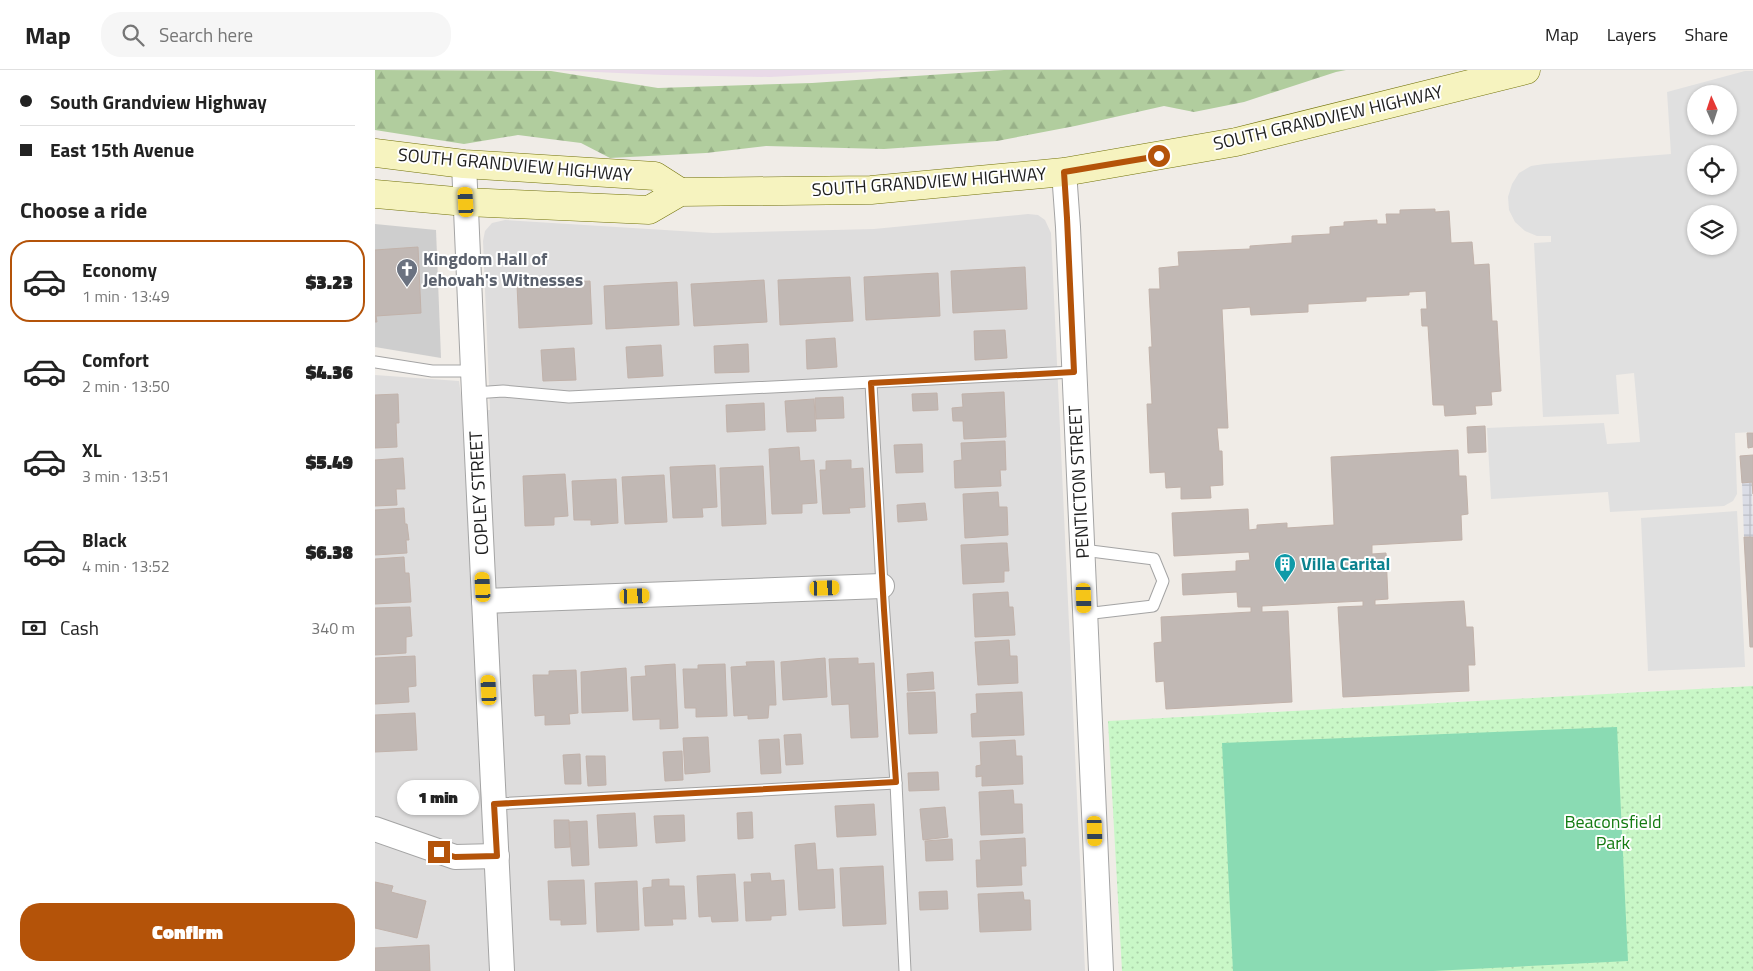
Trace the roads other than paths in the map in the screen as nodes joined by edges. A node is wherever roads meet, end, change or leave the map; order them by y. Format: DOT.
graph roads {
  1 [pos="1526,70"];
  2 [pos="375,153"];
  3 [pos="464,164"];
  4 [pos="1064,172"];
  5 [pos="680,192"];
  6 [pos="375,194"];
  7 [pos="466,202"];
  8 [pos="375,362"];
  9 [pos="1074,372"];
  10 [pos="473,382"];
  11 [pos="871,383"];
  12 [pos="1083,550"];
  13 [pos="883,586"];
  14 [pos="484,601"];
  15 [pos="1085,614"];
  16 [pos="896,782"];
  17 [pos="494,804"];
  18 [pos="375,829"];
  19 [pos="497,856"];
  20 [pos="503,971"];
  21 [pos="905,971"];
  22 [pos="1101,971"];
  1 -- 4 [label="main road, SOUTH GRANDVIEW HIGHWAY"];
  2 -- 3 [label="main road, SOUTH GRANDVIEW HIGHWAY"];
  3 -- 5 [label="main road, SOUTH GRANDVIEW HIGHWAY"];
  3 -- 7 [label="street, COPLEY STREET"];
  4 -- 5 [label="main road, SOUTH GRANDVIEW HIGHWAY"];
  4 -- 9 [label="street, PENTICTON STREET"];
  5 -- 7 [label="main road, SOUTH GRANDVIEW HIGHWAY"];
  6 -- 7 [label="main road, SOUTH GRANDVIEW HIGHWAY"];
  7 -- 10 [label="street, COPLEY STREET"];
  8 -- 10 [label="lane"];
  9 -- 11 [label="lane"];
  9 -- 12 [label="street, PENTICTON STREET"];
  10 -- 11 [label="lane"];
  10 -- 14 [label="street, COPLEY STREET"];
  11 -- 13 [label="lane"];
  12 -- 15 [label="street, PENTICTON STREET"];
  12 -- 15 [label="lane"];
  13 -- 14 [label="street"];
  13 -- 16 [label="lane"];
  14 -- 17 [label="street, COPLEY STREET"];
  15 -- 22 [label="street, PENTICTON STREET"];
  16 -- 17 [label="lane"];
  16 -- 21 [label="lane"];
  17 -- 19 [label="street, COPLEY STREET"];
  18 -- 19 [label="street"];
  19 -- 20 [label="street, COPLEY STREET"];
}
